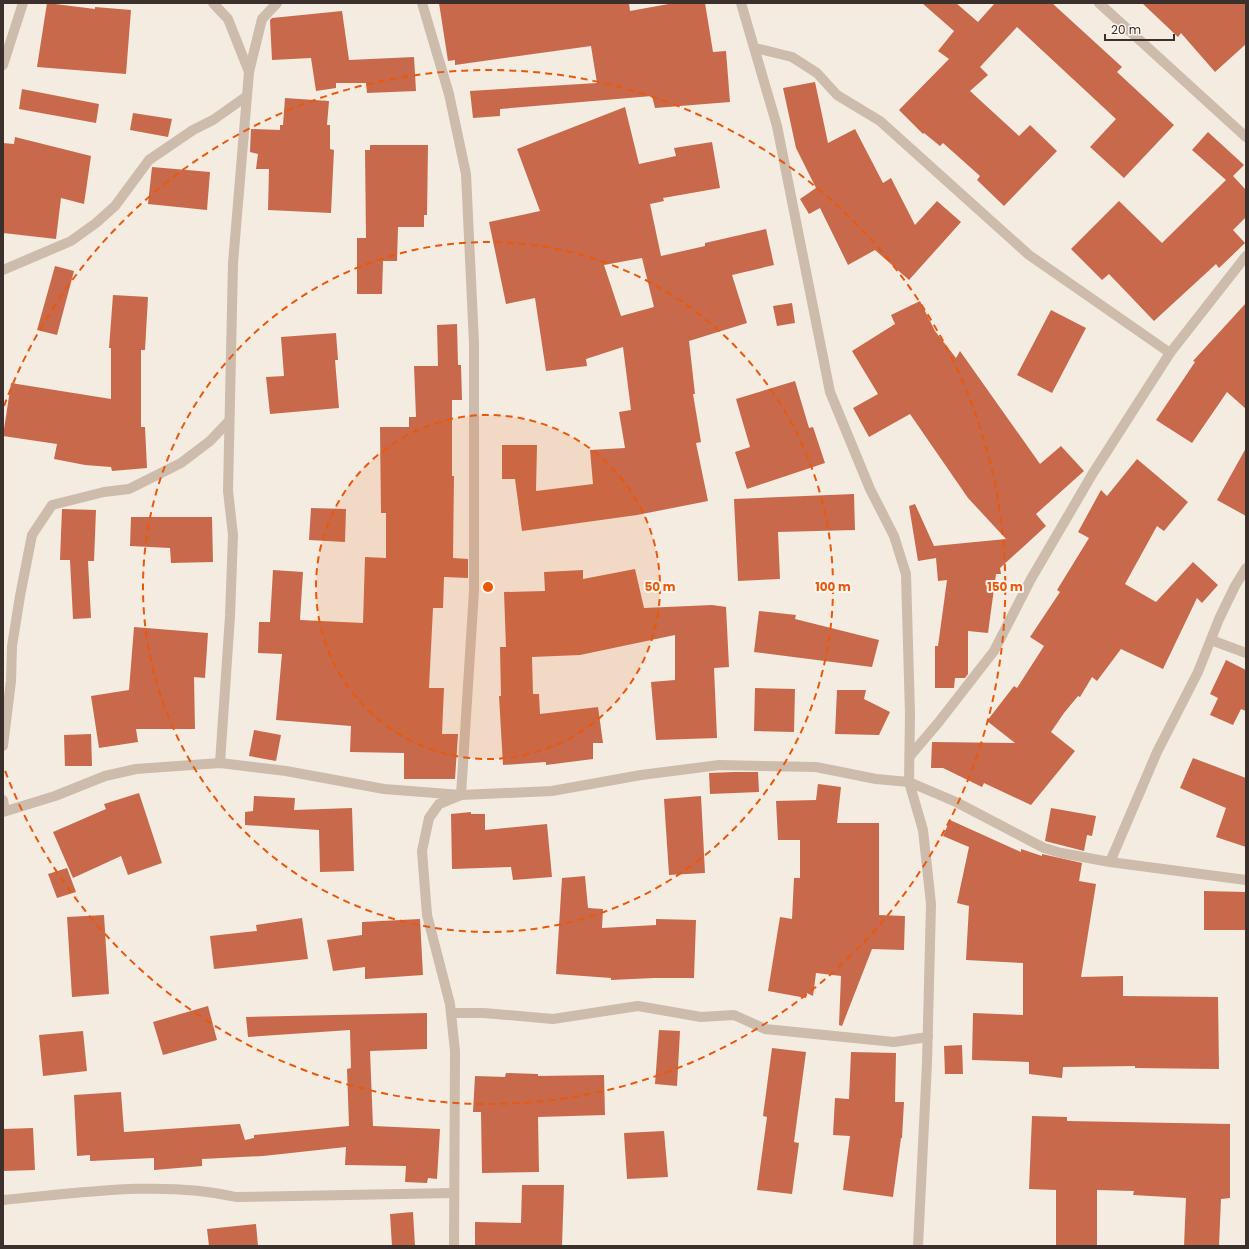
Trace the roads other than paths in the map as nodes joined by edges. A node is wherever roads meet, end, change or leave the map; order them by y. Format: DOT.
graph roads {
  1 [pos="23,3"];
  2 [pos="213,3"];
  3 [pos="277,3"];
  4 [pos="422,3"];
  5 [pos="742,3"];
  6 [pos="1099,3"];
  7 [pos="755,48"];
  8 [pos="3,64"];
  9 [pos="249,72"];
  10 [pos="247,96"];
  11 [pos="1246,137"];
  12 [pos="1246,256"];
  13 [pos="3,270"];
  14 [pos="1170,353"];
  15 [pos="230,421"];
  16 [pos="1246,568"];
  17 [pos="1211,640"];
  18 [pos="1246,653"];
  19 [pos="3,746"];
  20 [pos="910,756"];
  21 [pos="220,763"];
  22 [pos="909,782"];
  23 [pos="461,795"];
  24 [pos="3,800"];
  25 [pos="4,812"];
  26 [pos="1110,862"];
  27 [pos="1246,880"];
  28 [pos="451,1013"];
  29 [pos="928,1037"];
  30 [pos="453,1193"];
  31 [pos="3,1200"];
  32 [pos="454,1246"];
  33 [pos="918,1246"];
  1 -- 8 [label="street"];
  2 -- 9 [label="street"];
  3 -- 9 [label="street"];
  4 -- 23 [label="street"];
  5 -- 7 [label="street"];
  6 -- 11 [label="street"];
  7 -- 14 [label="street"];
  7 -- 20 [label="street"];
  9 -- 10 [label="street"];
  10 -- 13 [label="street"];
  10 -- 15 [label="street"];
  12 -- 14 [label="street"];
  14 -- 20 [label="street"];
  15 -- 19 [label="street"];
  15 -- 21 [label="street"];
  16 -- 17 [label="street"];
  17 -- 18 [label="street"];
  17 -- 26 [label="street"];
  20 -- 22 [label="street"];
  21 -- 23 [label="street"];
  21 -- 25 [label="street"];
  22 -- 23 [label="street"];
  22 -- 26 [label="street"];
  22 -- 29 [label="street"];
  23 -- 28 [label="street"];
  24 -- 25 [label="street"];
  26 -- 27 [label="street"];
  28 -- 29 [label="street"];
  28 -- 30 [label="street"];
  29 -- 33 [label="street"];
  30 -- 31 [label="street"];
  30 -- 32 [label="street"];
}
